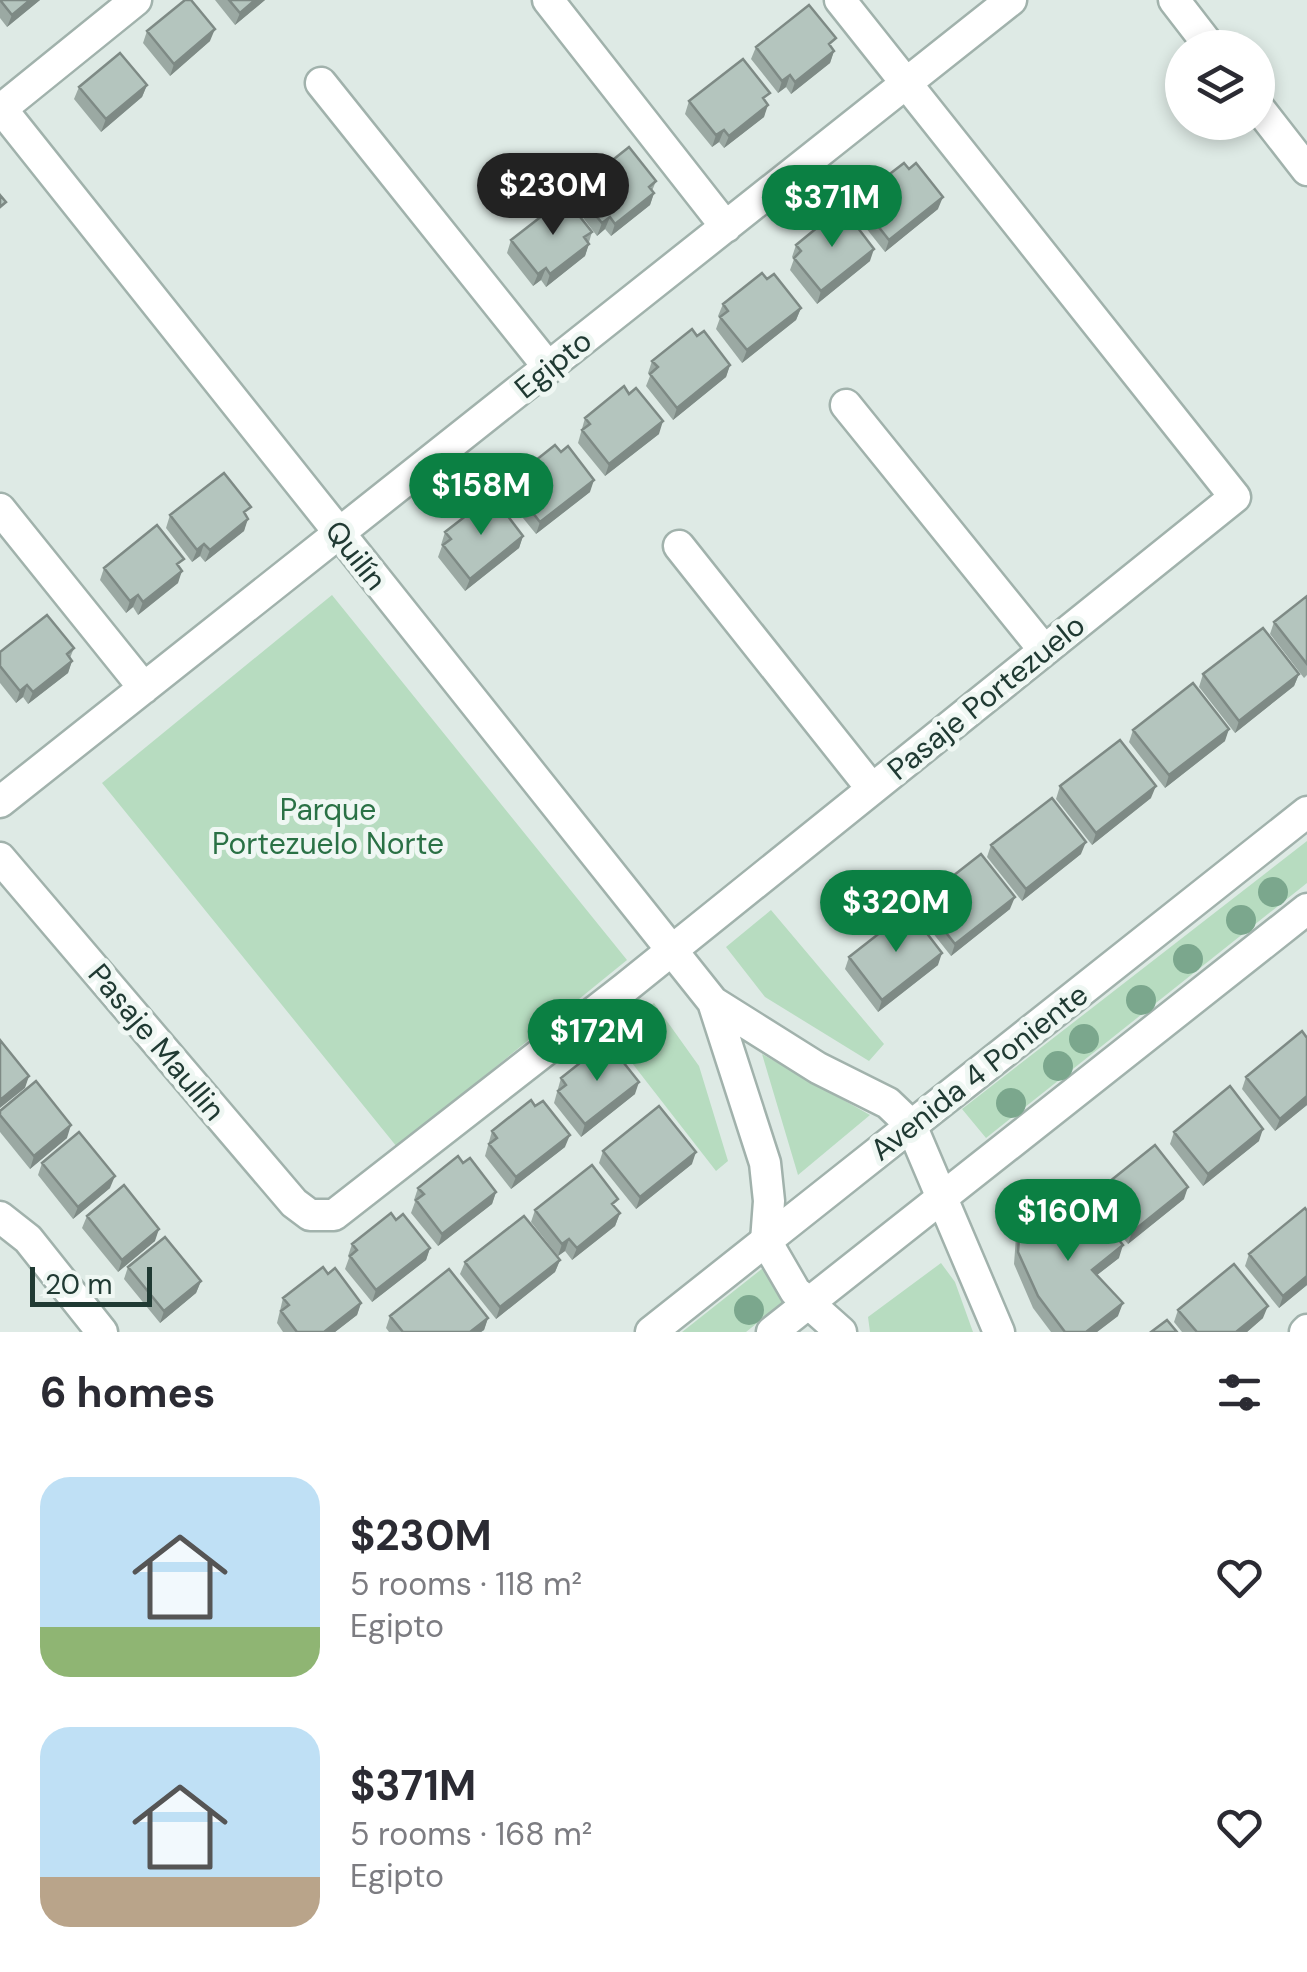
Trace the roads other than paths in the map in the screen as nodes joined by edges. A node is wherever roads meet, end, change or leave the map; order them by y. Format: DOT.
graph roads {
  1 [pos="136,0"];
  2 [pos="548,0"];
  3 [pos="840,0"];
  4 [pos="1012,0"];
  5 [pos="1174,0"];
  6 [pos="1197,30"];
  7 [pos="321,83"];
  8 [pos="906,83"];
  9 [pos="0,109"];
  10 [pos="1275,129"];
  11 [pos="1307,170"];
  12 [pos="726,227"];
  13 [pos="548,368"];
  14 [pos="846,405"];
  15 [pos="0,509"];
  16 [pos="340,534"];
  17 [pos="678,546"];
  18 [pos="1044,650"];
  19 [pos="144,688"];
  20 [pos="872,789"];
  21 [pos="0,802"];
  22 [pos="1307,812"];
  23 [pos="0,858"];
  24 [pos="1307,909"];
  25 [pos="672,950"];
  26 [pos="713,1002"];
  27 [pos="911,1125"];
  28 [pos="944,1197"];
  29 [pos="0,1217"];
  30 [pos="320,1217"];
  31 [pos="766,1241"];
  32 [pos="809,1303"];
  33 [pos="102,1332"];
  34 [pos="651,1332"];
  35 [pos="772,1332"];
  36 [pos="841,1332"];
  37 [pos="999,1332"];
  1 -- 9 [label="street"];
  2 -- 12 [label="street"];
  3 -- 8 [label="street"];
  4 -- 8 [label="street, Egipto"];
  5 -- 6 [label="street"];
  7 -- 13 [label="street"];
  8 -- 12 [label="street, Egipto"];
  8 -- 18 [label="street, Pasaje Portezuelo"];
  9 -- 16 [label="street, Quilín"];
  10 -- 11 [label="street"];
  12 -- 13 [label="street, Egipto"];
  13 -- 16 [label="street, Egipto"];
  14 -- 18 [label="street"];
  15 -- 19 [label="street"];
  16 -- 19 [label="street, Egipto"];
  16 -- 25 [label="street, Quilín"];
  17 -- 20 [label="street"];
  18 -- 20 [label="street, Pasaje Portezuelo"];
  19 -- 21 [label="street, Egipto"];
  20 -- 25 [label="street, Pasaje Portezuelo"];
  22 -- 27 [label="street, Avenida 4 Poniente"];
  23 -- 30 [label="street, Pasaje Maullin"];
  24 -- 28 [label="street"];
  25 -- 26 [label="street, Quilín"];
  25 -- 30 [label="street, Pasaje Portezuelo"];
  26 -- 27 [label="street, Quilín"];
  26 -- 31 [label="street, Quilín"];
  27 -- 28 [label="street"];
  27 -- 31 [label="street, Avenida 4 Poniente"];
  28 -- 32 [label="street"];
  28 -- 37 [label="street"];
  29 -- 33 [label="street"];
  31 -- 32 [label="street"];
  31 -- 34 [label="street, Avenida 4 Poniente"];
  32 -- 35 [label="street"];
  32 -- 36 [label="street"];
}
